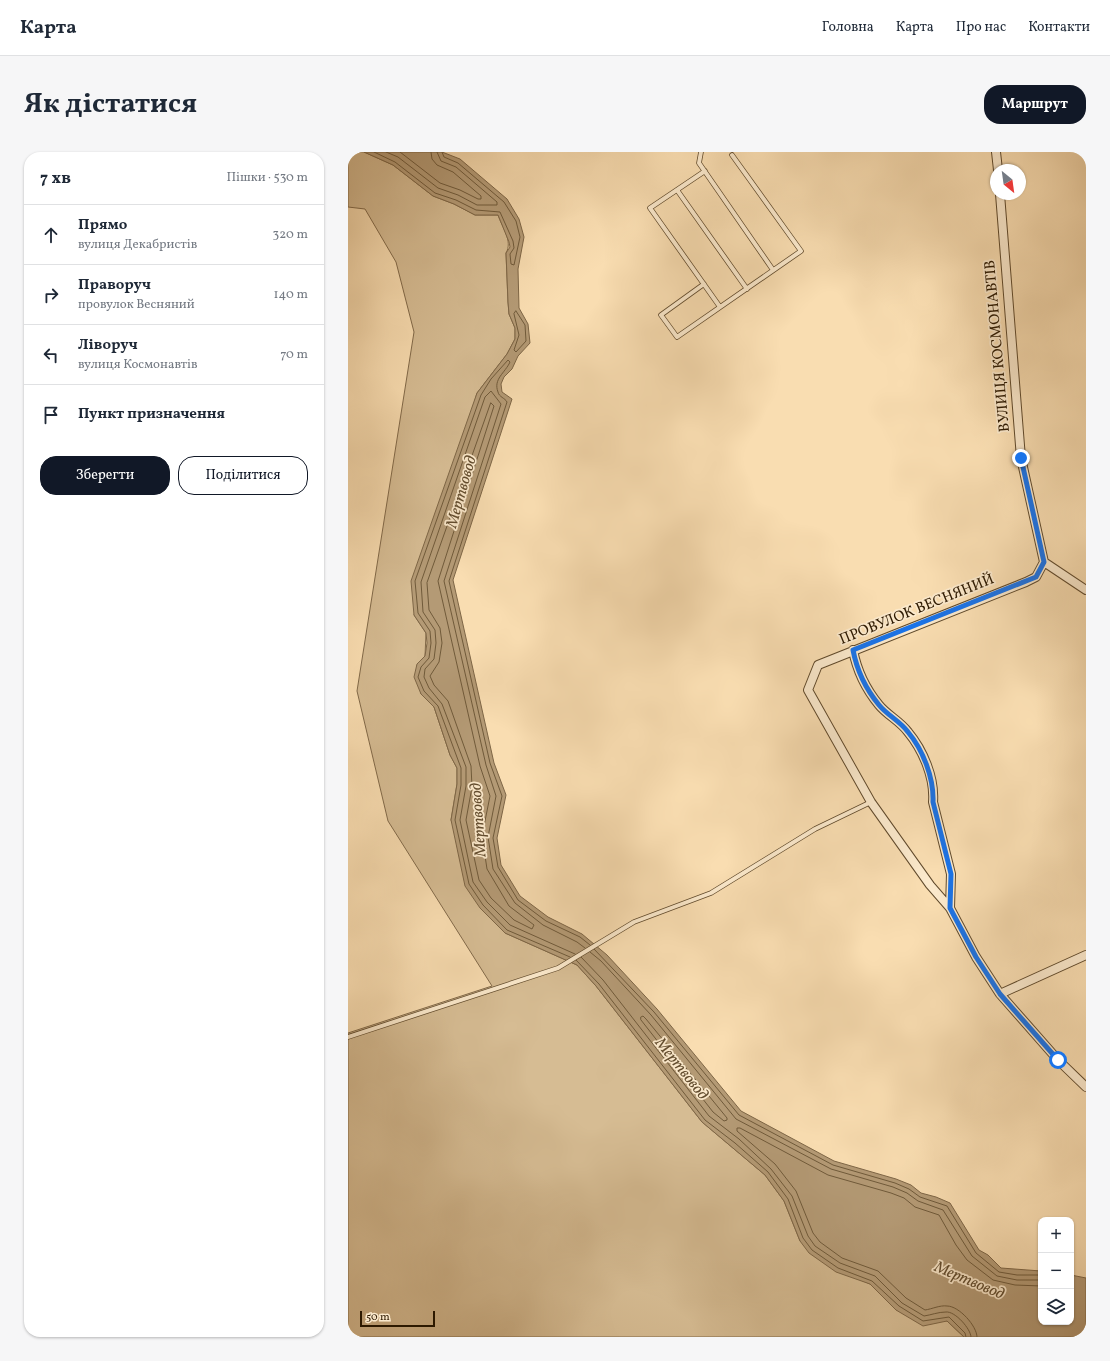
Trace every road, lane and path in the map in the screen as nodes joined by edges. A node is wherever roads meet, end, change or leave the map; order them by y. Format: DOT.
graph roads {
  1 [pos="701,152"];
  2 [pos="996,152"];
  3 [pos="732,155"];
  4 [pos="997,164"];
  5 [pos="705,171"];
  6 [pos="677,190"];
  7 [pos="1000,200"];
  8 [pos="773,270"];
  9 [pos="704,284"];
  10 [pos="746,289"];
  11 [pos="720,307"];
  12 [pos="1044,562"];
  13 [pos="1086,590"];
  14 [pos="853,650"];
  15 [pos="871,802"];
  16 [pos="950,908"];
  17 [pos="1086,955"];
  18 [pos="1000,994"];
  19 [pos="348,1037"];
  20 [pos="1086,1087"];
  1 -- 5 [label="lane"];
  2 -- 4 [label="street"];
  3 -- 8 [label="lane"];
  5 -- 6 [label="lane"];
  5 -- 8 [label="lane"];
  6 -- 9 [label="lane"];
  6 -- 10 [label="lane"];
  7 -- 12 [label="street, ВУЛИЦЯ КОСМОНАВТІВ"];
  8 -- 10 [label="lane"];
  9 -- 11 [label="lane"];
  9 -- 11 [label="lane"];
  10 -- 11 [label="lane"];
  12 -- 13 [label="street"];
  12 -- 14 [label="street, ПРОВУЛОК ВЕСНЯНИЙ"];
  14 -- 15 [label="street, ПРОВУЛОК ВЕСНЯНИЙ"];
  14 -- 16 [label="street"];
  15 -- 16 [label="street"];
  15 -- 19 [label="lane"];
  16 -- 18 [label="street"];
  17 -- 18 [label="street"];
  18 -- 20 [label="street"];
}
